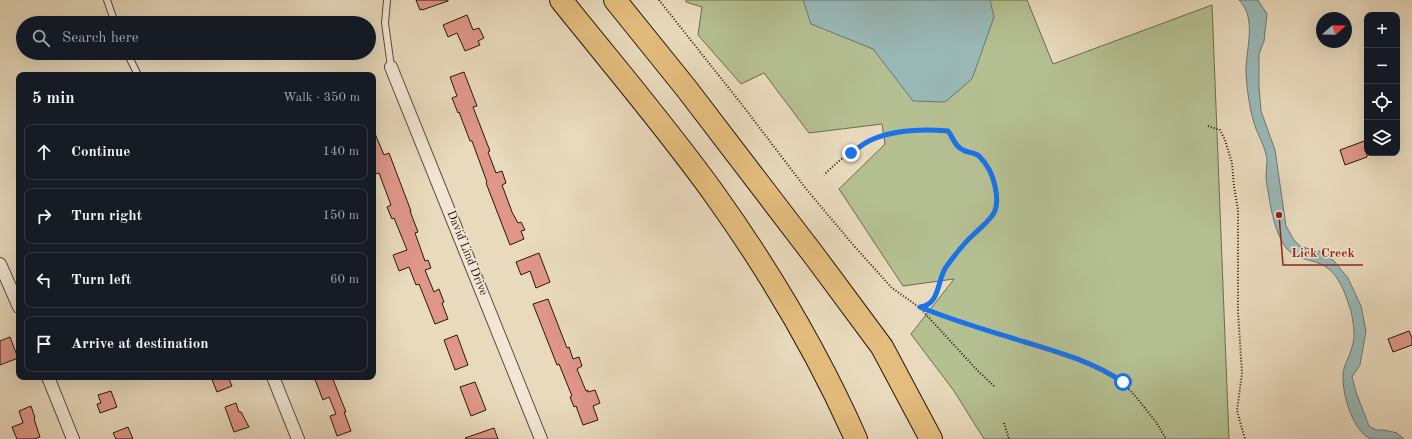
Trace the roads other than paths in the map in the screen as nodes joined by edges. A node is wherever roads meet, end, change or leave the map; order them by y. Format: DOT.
graph roads {
  1 [pos="108,0"];
  2 [pos="387,0"];
  3 [pos="561,0"];
  4 [pos="615,0"];
  5 [pos="113,16"];
  6 [pos="130,60"];
  7 [pos="391,67"];
  8 [pos="136,72"];
  9 [pos="0,264"];
  10 [pos="5,286"];
  11 [pos="16,302"];
  12 [pos="49,380"];
  13 [pos="274,380"];
  14 [pos="73,439"];
  15 [pos="298,439"];
  16 [pos="541,439"];
  17 [pos="856,439"];
  18 [pos="931,439"];
  1 -- 5 [label="lane"];
  2 -- 7 [label="lane"];
  3 -- 17 [label="highway"];
  4 -- 18 [label="highway"];
  6 -- 8 [label="lane"];
  7 -- 16 [label="street, David Lind Drive"];
  9 -- 10 [label="street"];
  10 -- 11 [label="street"];
  12 -- 14 [label="street"];
  13 -- 15 [label="street"];
}
